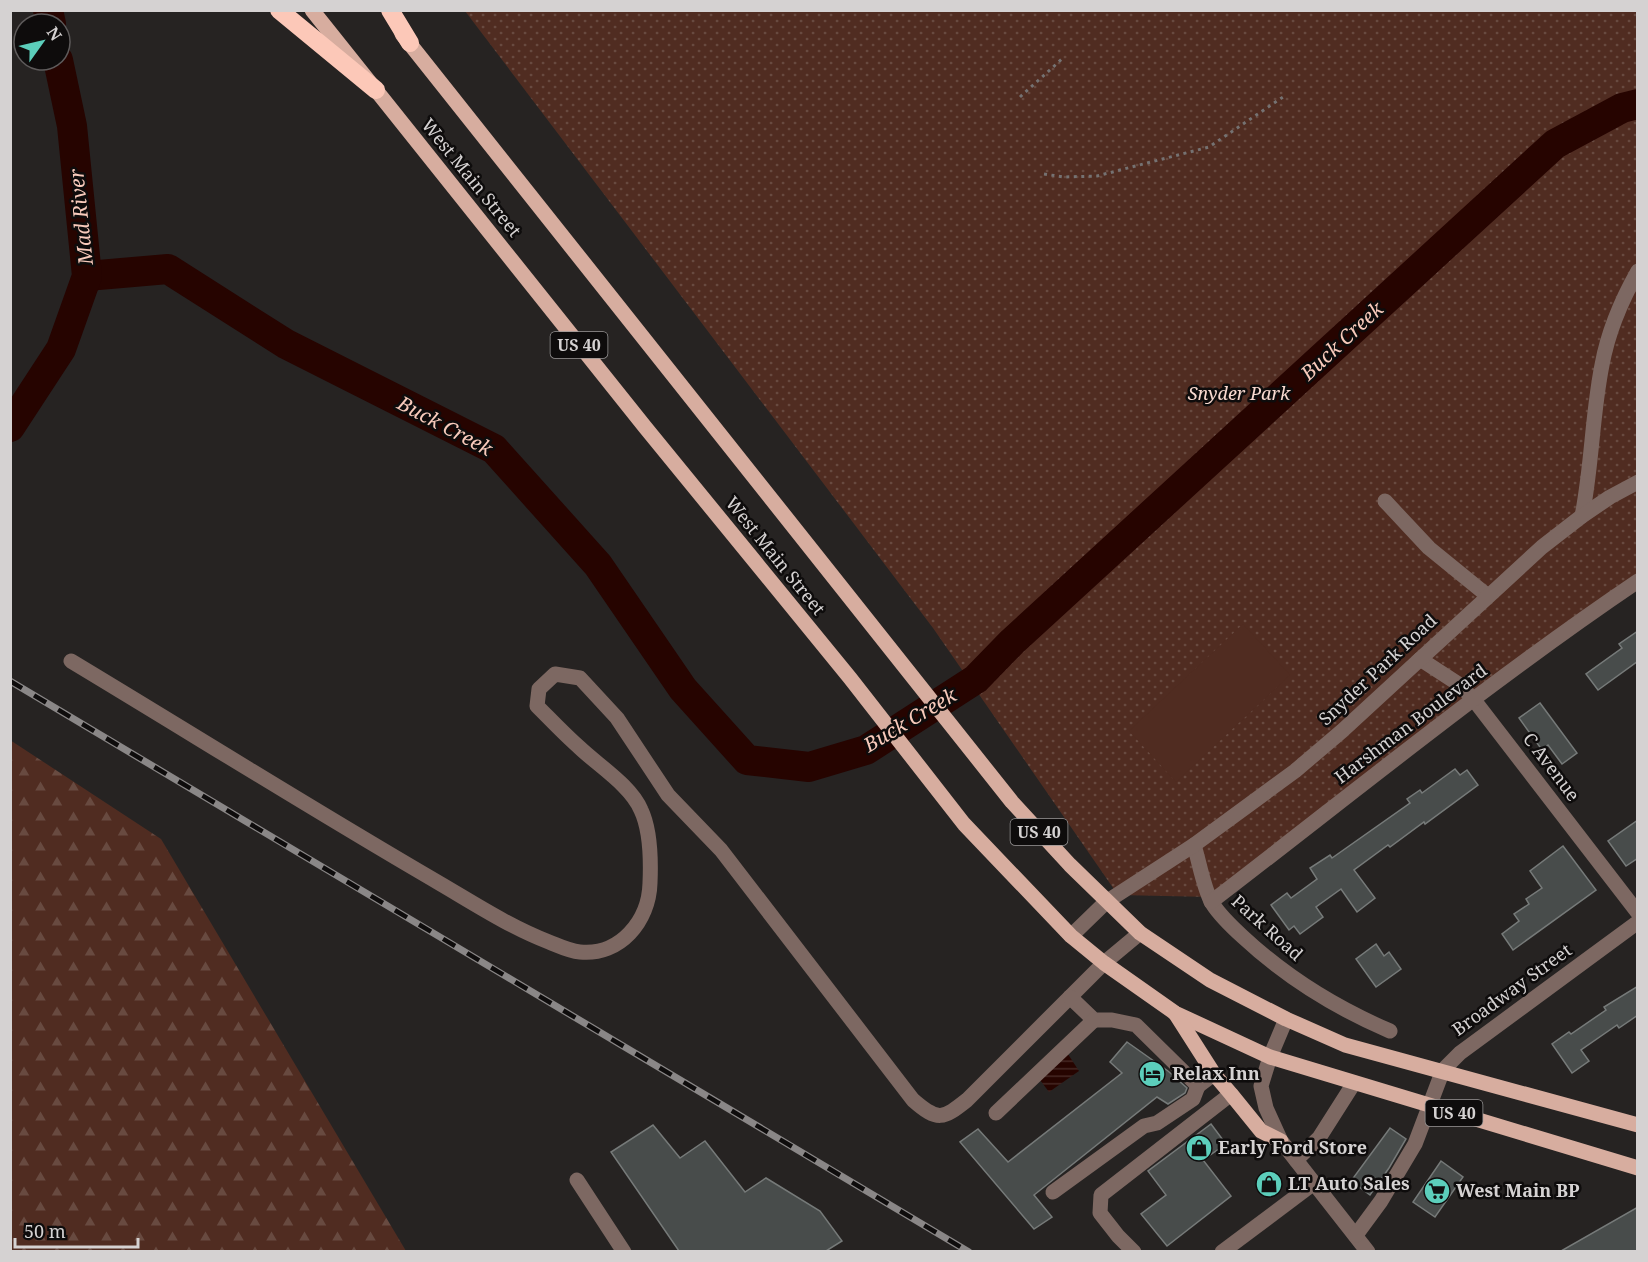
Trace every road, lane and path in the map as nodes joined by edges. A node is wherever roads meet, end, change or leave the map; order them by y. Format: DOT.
graph roads {
  1 [pos="279,10"];
  2 [pos="312,10"];
  3 [pos="384,10"];
  4 [pos="390,10"];
  5 [pos="410,43"];
  6 [pos="1063,58"];
  7 [pos="376,90"];
  8 [pos="1020,97"];
  9 [pos="1283,98"];
  10 [pos="1044,174"];
  11 [pos="1638,271"];
  12 [pos="1638,482"];
  13 [pos="1385,501"];
  14 [pos="1582,516"];
  15 [pos="1638,581"];
  16 [pos="1488,596"];
  17 [pos="1420,658"];
  18 [pos="71,661"];
  19 [pos="1474,700"];
  20 [pos="1194,845"];
  21 [pos="1106,902"];
  22 [pos="1211,902"];
  23 [pos="1638,913"];
  24 [pos="1638,922"];
  25 [pos="1140,933"];
  26 [pos="1071,936"];
  27 [pos="1104,963"];
  28 [pos="1070,997"];
  29 [pos="1175,1013"];
  30 [pos="1094,1020"];
  31 [pos="1286,1020"];
  32 [pos="1390,1031"];
  33 [pos="1270,1057"];
  34 [pos="1443,1070"];
  35 [pos="1214,1074"];
  36 [pos="1354,1083"];
  37 [pos="1198,1086"];
  38 [pos="1231,1094"];
  39 [pos="1431,1106"];
  40 [pos="996,1113"];
  41 [pos="1638,1125"];
  42 [pos="1281,1141"];
  43 [pos="1296,1160"];
  44 [pos="1638,1168"];
  45 [pos="577,1180"];
  46 [pos="1314,1183"];
  47 [pos="1053,1192"];
  48 [pos="1356,1235"];
  49 [pos="624,1251"];
  50 [pos="1134,1251"];
  51 [pos="1222,1251"];
  52 [pos="1368,1251"];
  1 -- 7 [label="highway"];
  2 -- 7 [label="main road, West Main Street / US 40"];
  3 -- 5 [label="main road, West Main Street / US 40"];
  4 -- 5 [label="highway"];
  5 -- 21 [label="main road, West Main Street / US 40"];
  6 -- 8 [label="path"];
  7 -- 26 [label="main road, West Main Street / US 40"];
  9 -- 10 [label="path"];
  11 -- 14 [label="street"];
  12 -- 14 [label="street, Snyder Park Road"];
  13 -- 16 [label="street"];
  14 -- 16 [label="street, Snyder Park Road"];
  15 -- 19 [label="street, Harshman Boulevard"];
  16 -- 17 [label="street, Snyder Park Road"];
  17 -- 19 [label="street, C Avenue"];
  17 -- 20 [label="street, Snyder Park Road"];
  18 -- 28 [label="street"];
  19 -- 22 [label="street, Harshman Boulevard"];
  19 -- 23 [label="street, C Avenue"];
  20 -- 21 [label="street"];
  20 -- 22 [label="street, Park Road"];
  21 -- 25 [label="main road, West Main Street / US 40"];
  21 -- 26 [label="street"];
  22 -- 32 [label="street, Park Road"];
  24 -- 34 [label="street, Broadway Street"];
  25 -- 27 [label="street"];
  25 -- 31 [label="main road, West Main Street / US 40"];
  26 -- 27 [label="main road, West Main Street / US 40"];
  27 -- 28 [label="street"];
  27 -- 29 [label="main road, West Main Street / US 40"];
  28 -- 30 [label="street"];
  29 -- 33 [label="main road, West Main Street / US 40"];
  29 -- 35 [label="main road"];
  30 -- 37 [label="street"];
  30 -- 40 [label="street"];
  31 -- 33 [label="street"];
  31 -- 34 [label="main road, US 40"];
  33 -- 36 [label="main road, US 40"];
  33 -- 42 [label="street"];
  34 -- 39 [label="street, Broadway Street"];
  34 -- 41 [label="main road, US 40"];
  35 -- 37 [label="street"];
  35 -- 38 [label="main road"];
  36 -- 39 [label="main road, US 40"];
  36 -- 43 [label="street"];
  37 -- 47 [label="street"];
  38 -- 42 [label="main road"];
  38 -- 50 [label="street"];
  39 -- 44 [label="main road, US 40"];
  39 -- 48 [label="street, Broadway Street"];
  42 -- 43 [label="street"];
  43 -- 46 [label="street"];
  45 -- 49 [label="street"];
  46 -- 48 [label="street"];
  46 -- 51 [label="street"];
  48 -- 52 [label="street"];
}
